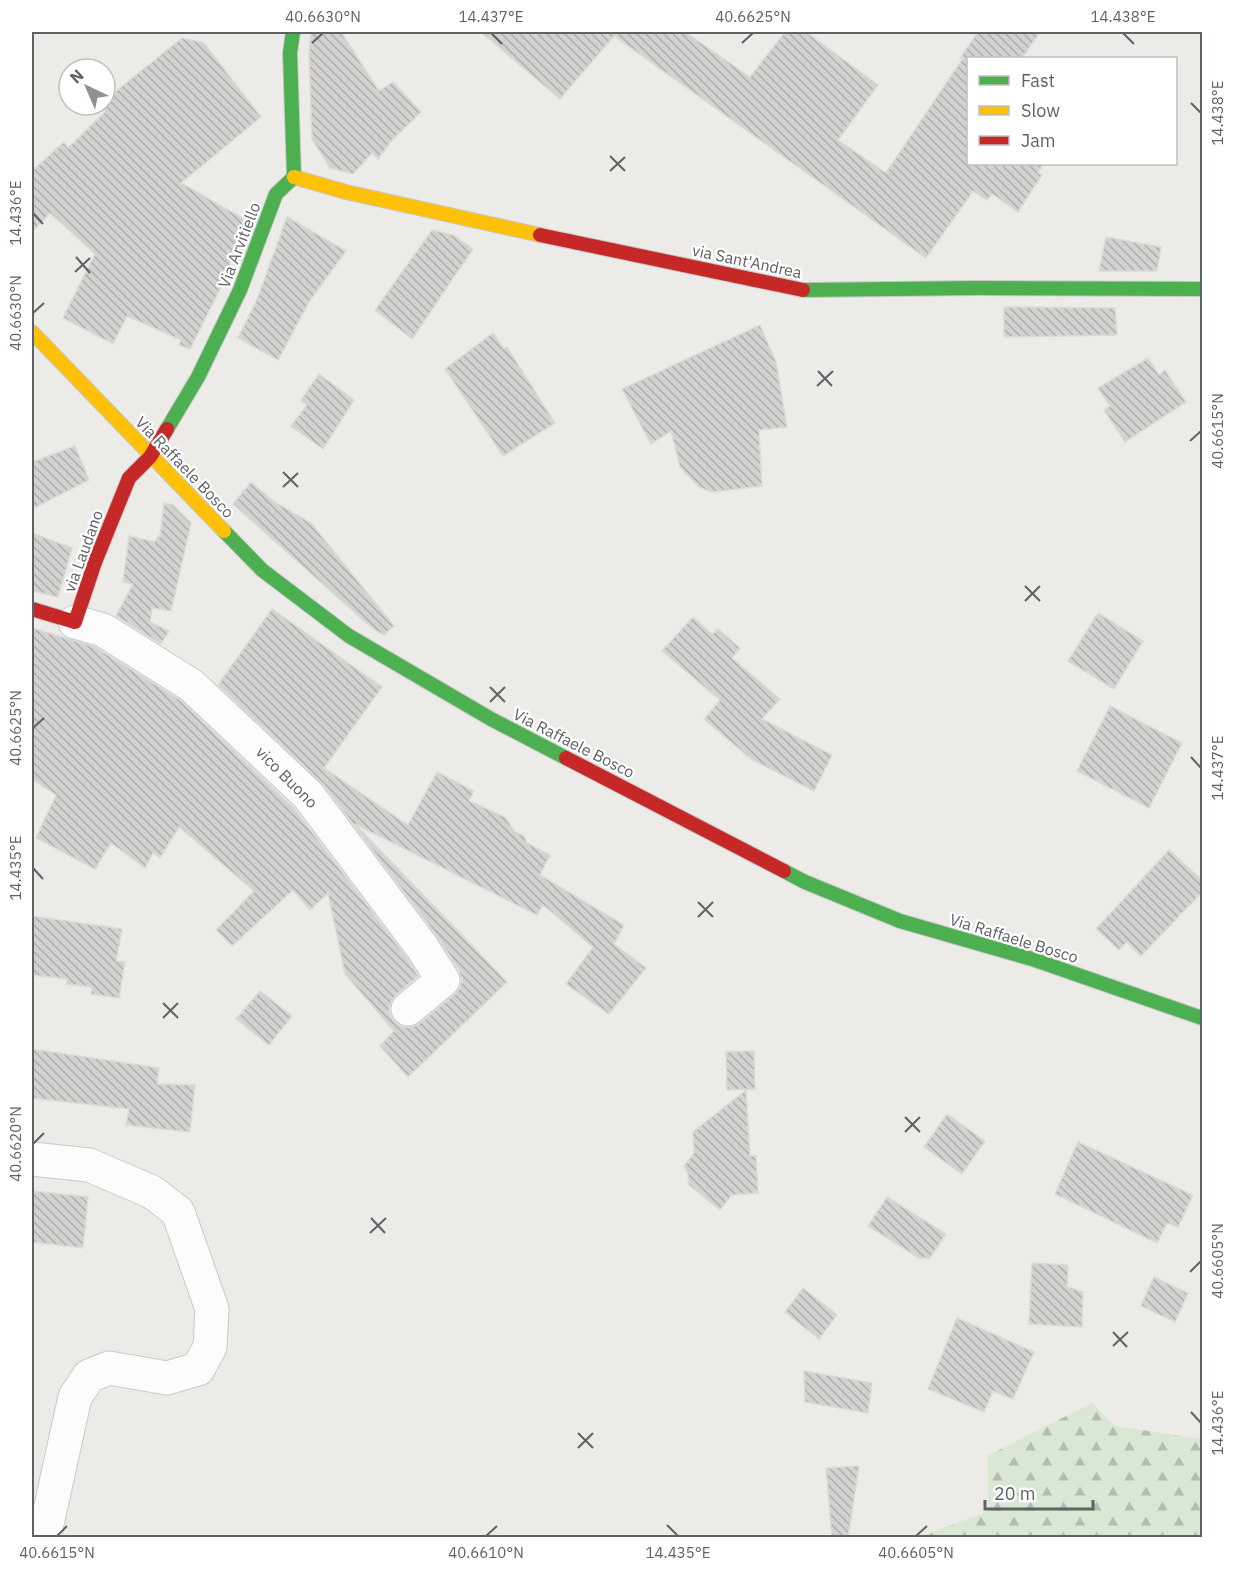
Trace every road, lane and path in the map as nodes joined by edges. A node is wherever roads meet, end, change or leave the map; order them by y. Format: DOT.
graph roads {
  1 [pos="293,32"];
  2 [pos="294,177"];
  3 [pos="1203,289"];
  4 [pos="32,332"];
  5 [pos="150,457"];
  6 [pos="32,609"];
  7 [pos="75,622"];
  8 [pos="408,1009"];
  9 [pos="1203,1018"];
  10 [pos="32,1159"];
  11 [pos="32,1537"];
  1 -- 2 [label="street"];
  2 -- 3 [label="street, via Sant'Andrea"];
  2 -- 5 [label="street, Via Arvitiello"];
  4 -- 5 [label="street, Via Raffaele Bosco"];
  5 -- 7 [label="street, via Laudano"];
  5 -- 9 [label="street, Via Raffaele Bosco"];
  6 -- 7 [label="street"];
  7 -- 8 [label="street, vico Buono"];
  10 -- 11 [label="street"];
}
